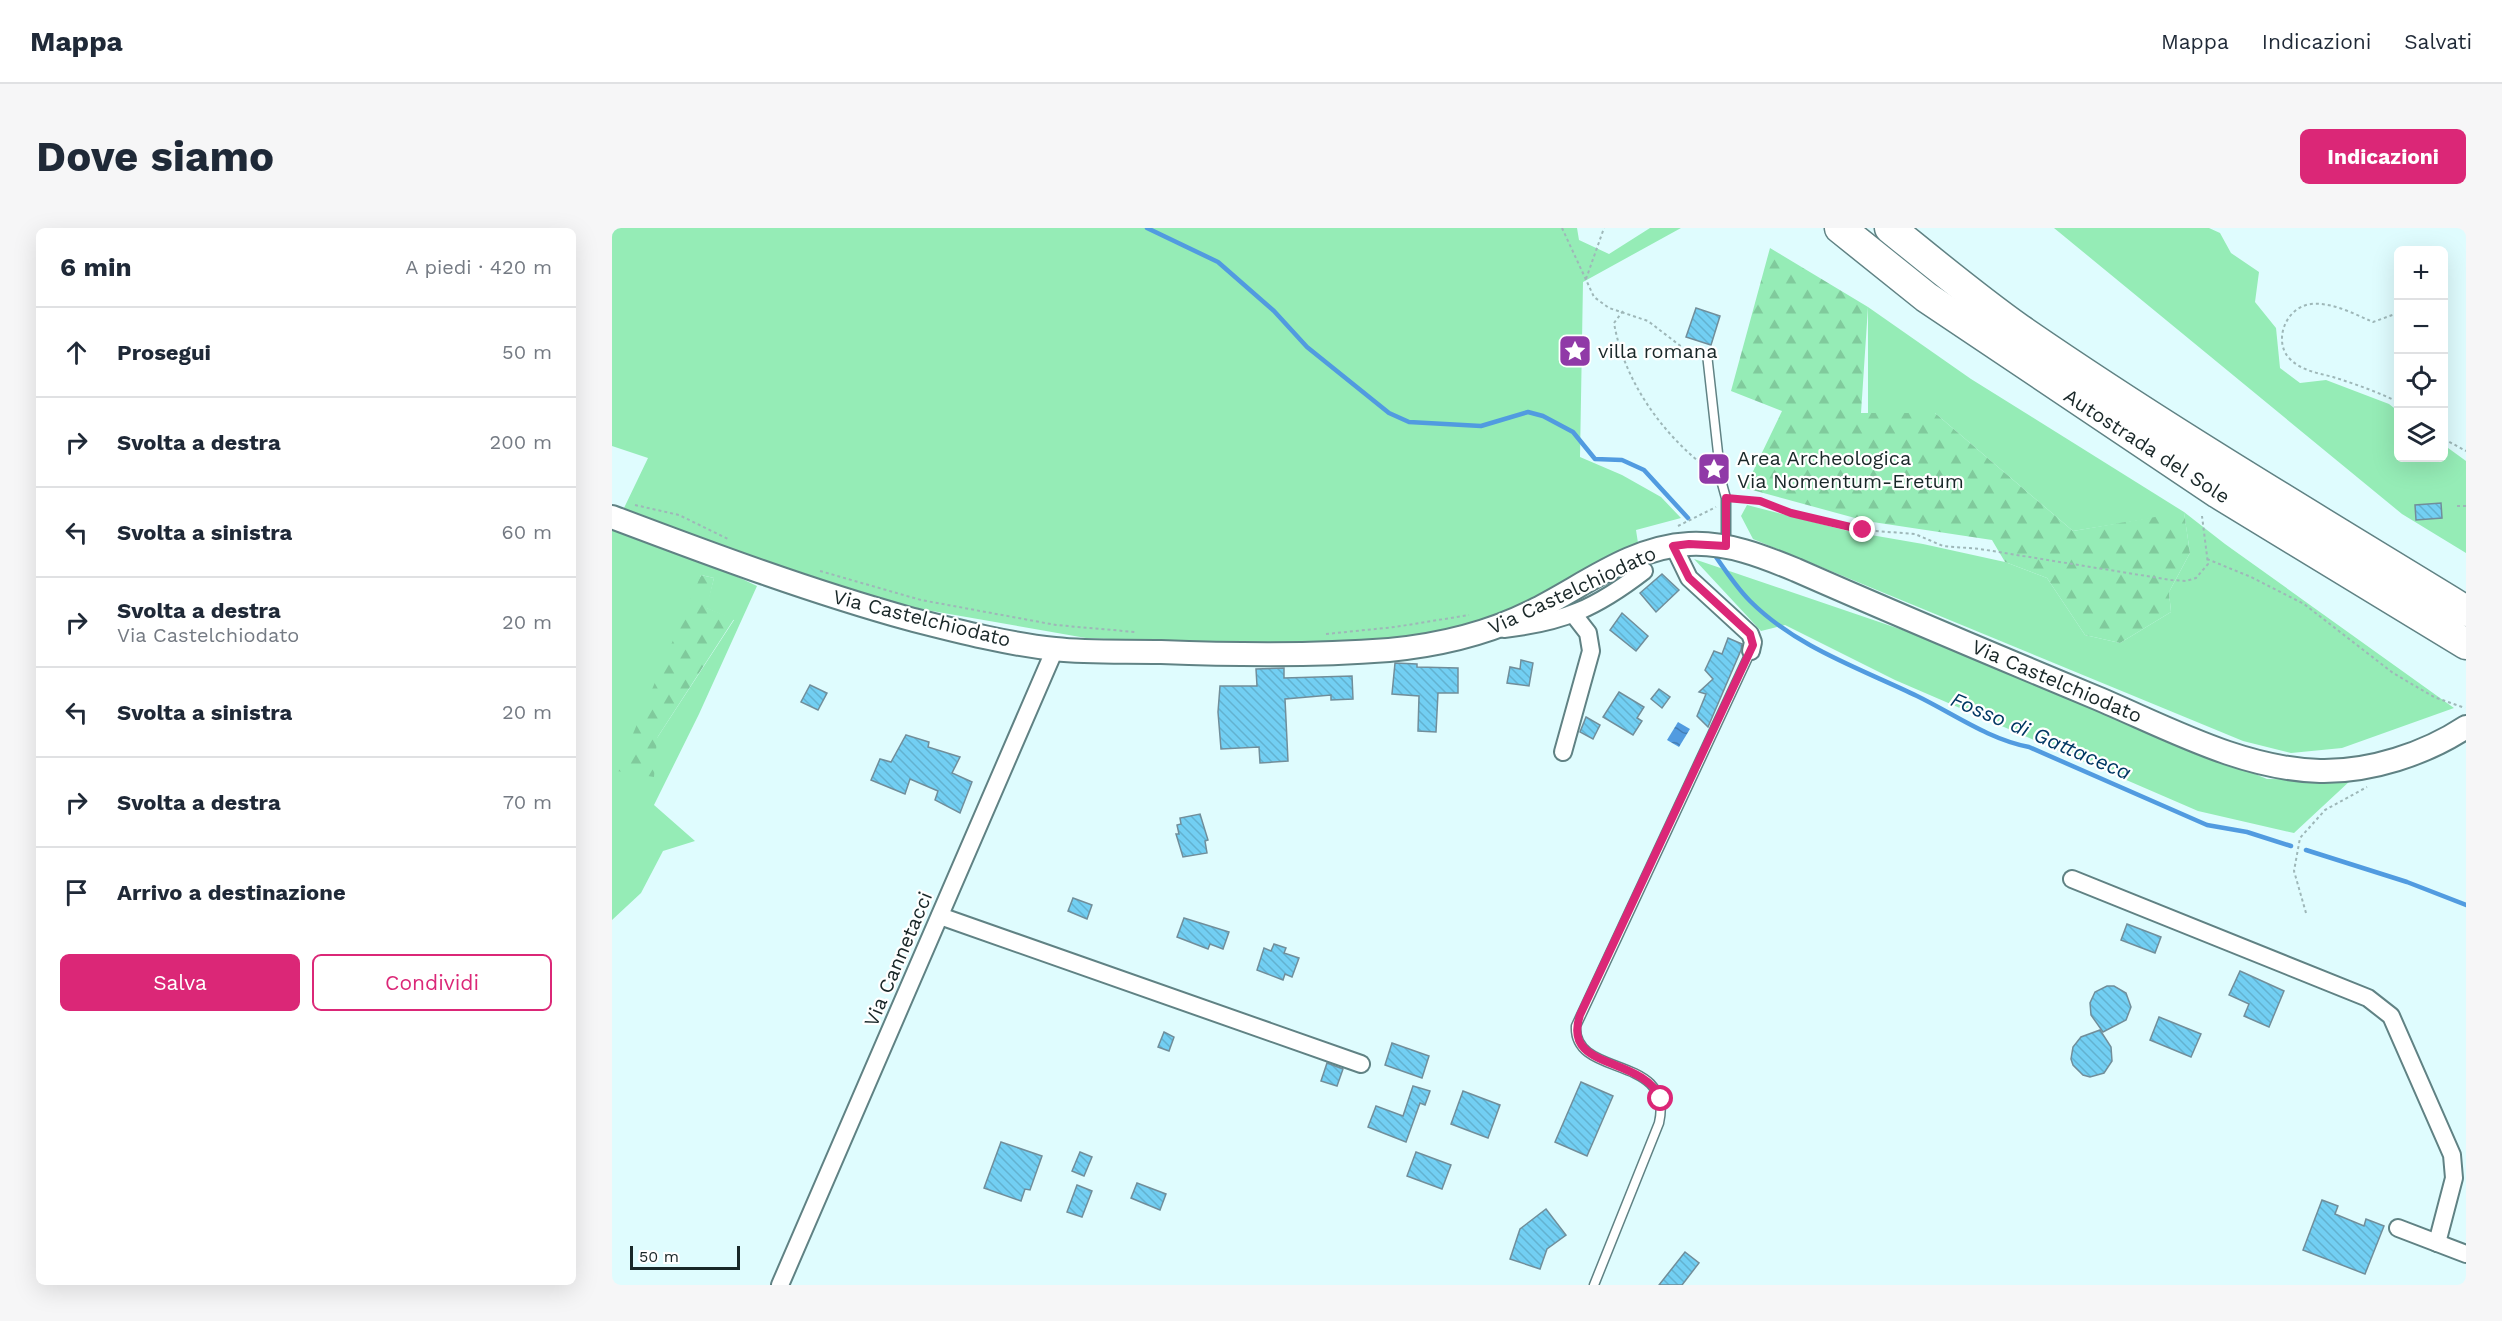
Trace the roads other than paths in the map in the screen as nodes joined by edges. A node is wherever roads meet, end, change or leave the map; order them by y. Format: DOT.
graph roads {
  1 [pos="1840,228"];
  2 [pos="1890,228"];
  3 [pos="1707,354"];
  4 [pos="619,510"];
  5 [pos="1673,546"];
  6 [pos="1726,546"];
  7 [pos="1644,571"];
  8 [pos="2466,611"];
  9 [pos="1574,615"];
  10 [pos="1480,623"];
  11 [pos="2466,644"];
  12 [pos="1055,649"];
  13 [pos="1751,651"];
  14 [pos="2466,727"];
  15 [pos="1563,752"];
  16 [pos="2072,879"];
  17 [pos="940,916"];
  18 [pos="1361,1064"];
  19 [pos="2398,1228"];
  20 [pos="2437,1243"];
  21 [pos="2466,1254"];
  22 [pos="780,1285"];
  23 [pos="1594,1285"];
  1 -- 11 [label="highway, Autostrada del Sole"];
  2 -- 8 [label="highway, Autostrada del Sole"];
  3 -- 6 [label="lane"];
  4 -- 12 [label="street, Via Castelchiodato"];
  5 -- 6 [label="street, Via Castelchiodato"];
  5 -- 10 [label="street, Via Castelchiodato"];
  5 -- 13 [label="street"];
  6 -- 14 [label="street, Via Castelchiodato"];
  7 -- 9 [label="street"];
  9 -- 10 [label="street"];
  9 -- 15 [label="street"];
  10 -- 12 [label="street, Via Castelchiodato"];
  12 -- 17 [label="street, Via Cannetacci"];
  13 -- 23 [label="lane"];
  16 -- 20 [label="street"];
  17 -- 18 [label="street"];
  17 -- 22 [label="street, Via Cannetacci"];
  19 -- 20 [label="street"];
  20 -- 21 [label="street"];
}
